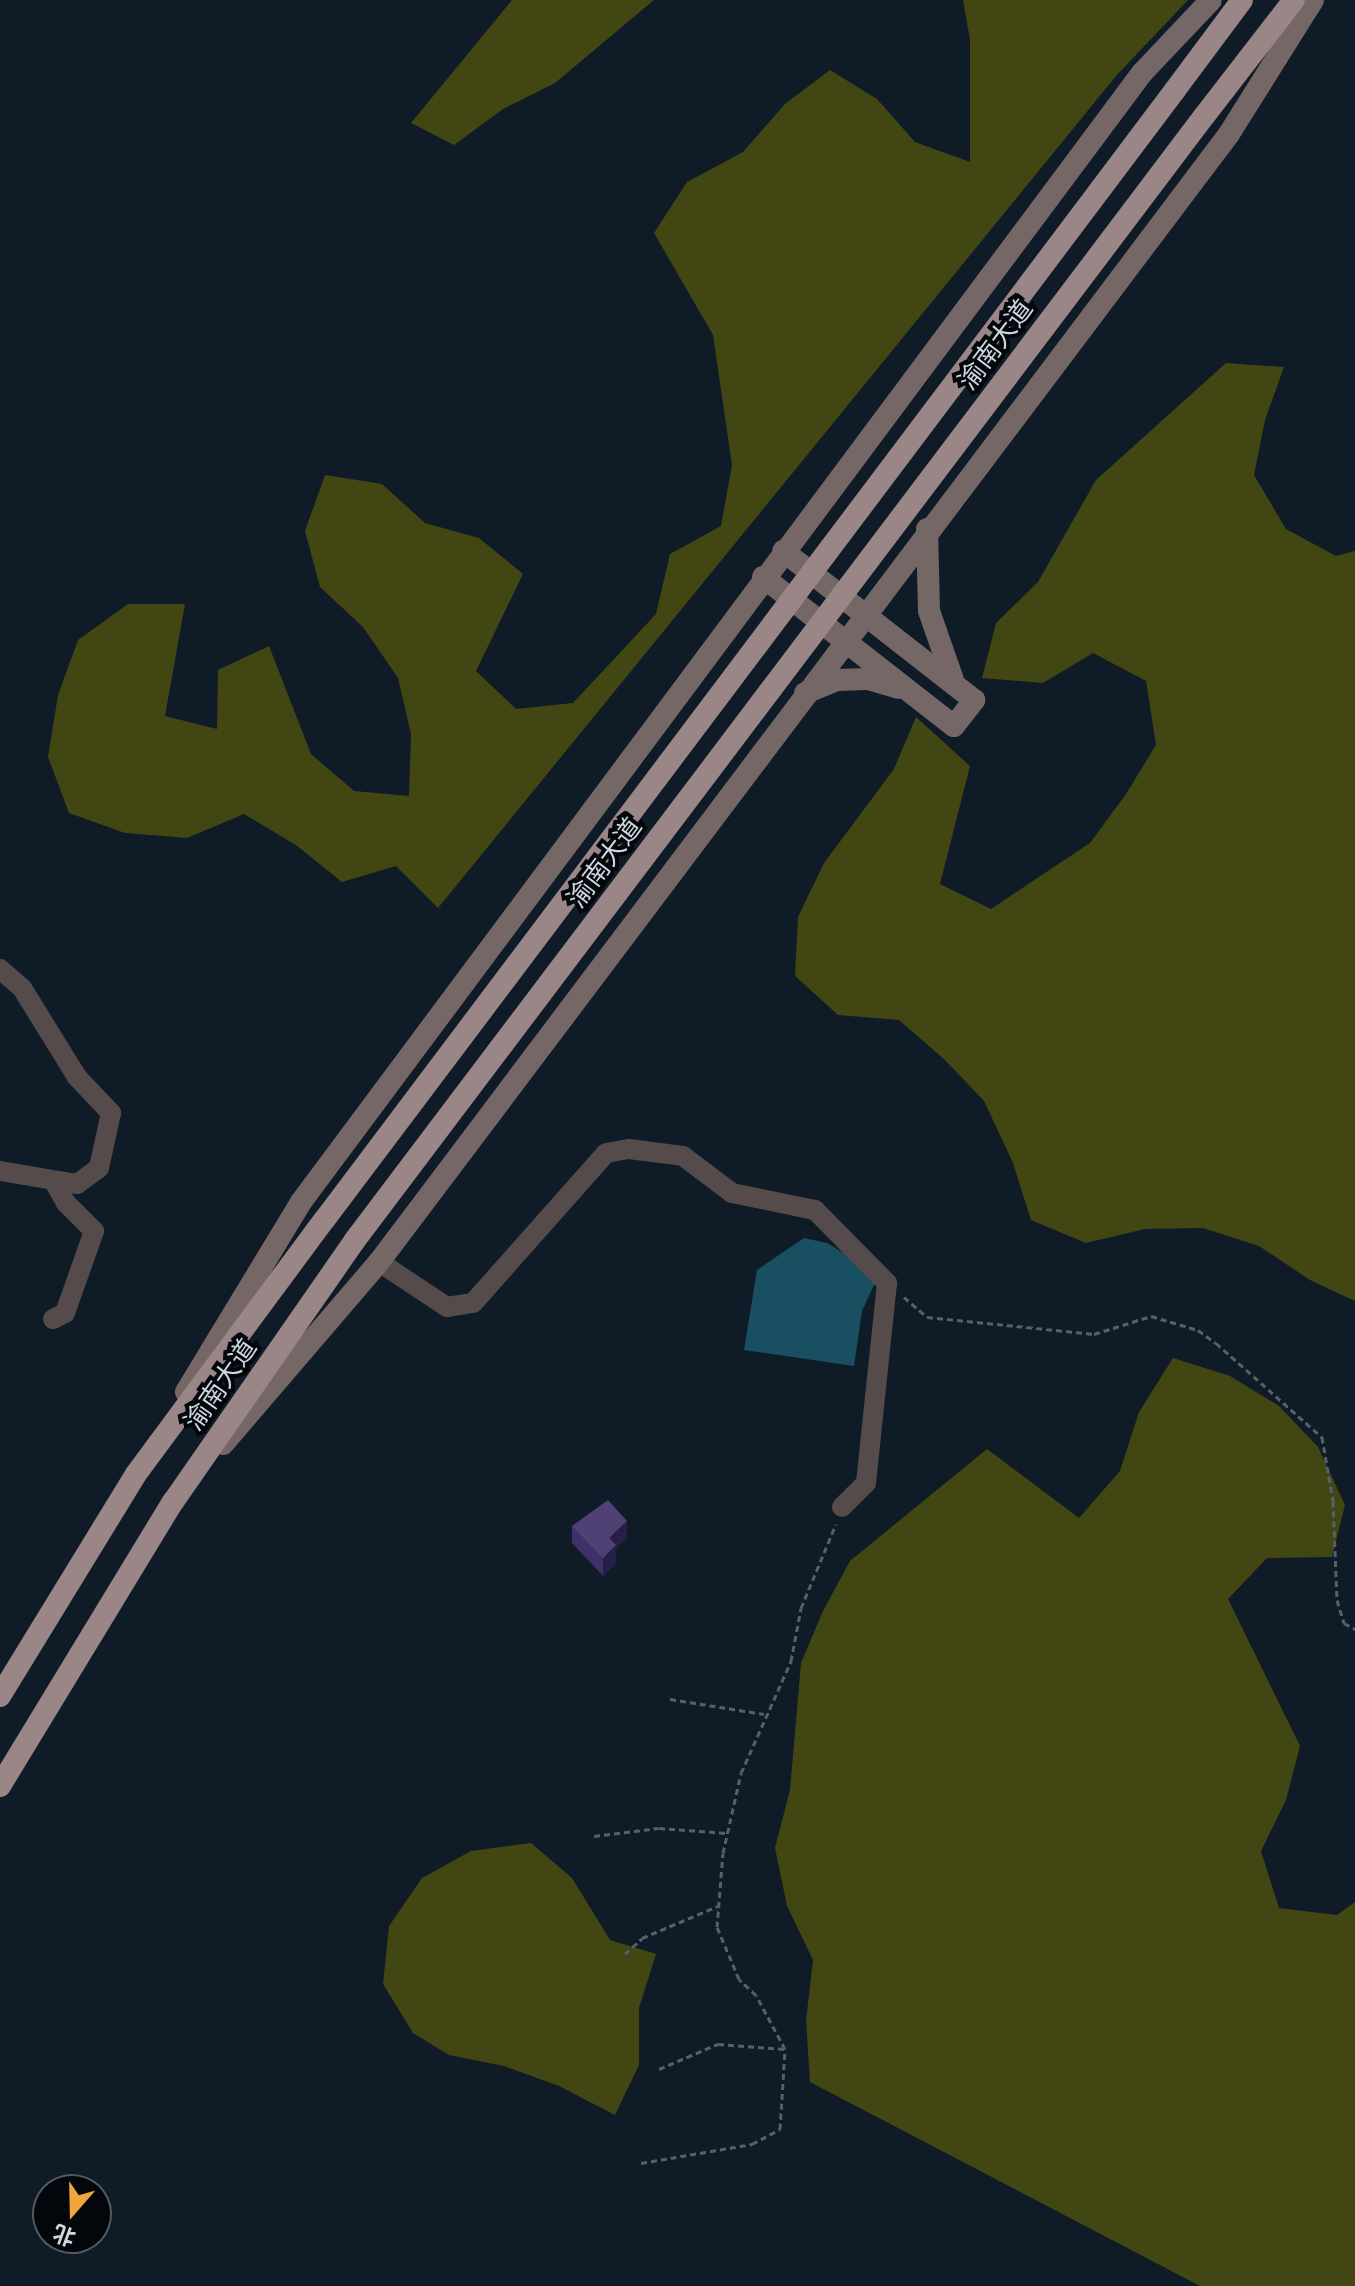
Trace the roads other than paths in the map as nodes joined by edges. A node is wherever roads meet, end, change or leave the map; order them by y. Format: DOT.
graph roads {
  1 [pos="1211,0"];
  2 [pos="1242,0"];
  3 [pos="1294,0"];
  4 [pos="1313,0"];
  5 [pos="927,529"];
  6 [pos="783,551"];
  7 [pos="763,577"];
  8 [pos="863,614"];
  9 [pos="844,639"];
  10 [pos="955,685"];
  11 [pos="912,692"];
  12 [pos="804,693"];
  13 [pos="0,969"];
  14 [pos="0,1171"];
  15 [pos="54,1181"];
  16 [pos="379,1262"];
  17 [pos="53,1319"];
  18 [pos="136,1474"];
  19 [pos="173,1502"];
  20 [pos="842,1507"];
  21 [pos="0,1696"];
  22 [pos="0,1786"];
  1 -- 6 [label="main road"];
  2 -- 18 [label="highway, 渝南大道, bridge"];
  3 -- 19 [label="highway, 渝南大道, bridge"];
  4 -- 5 [label="main road"];
  5 -- 8 [label="main road"];
  5 -- 10 [label="main road"];
  6 -- 7 [label="main road"];
  6 -- 8 [label="main road"];
  7 -- 9 [label="main road"];
  7 -- 18 [label="main road"];
  8 -- 9 [label="main road"];
  8 -- 10 [label="main road"];
  9 -- 11 [label="main road"];
  9 -- 12 [label="main road"];
  10 -- 11 [label="main road"];
  11 -- 12 [label="main road"];
  12 -- 16 [label="main road"];
  13 -- 15 [label="street"];
  14 -- 15 [label="street"];
  15 -- 17 [label="street"];
  16 -- 19 [label="main road"];
  16 -- 20 [label="street"];
  18 -- 21 [label="highway, 渝南大道"];
  19 -- 22 [label="highway, 渝南大道"];
}
